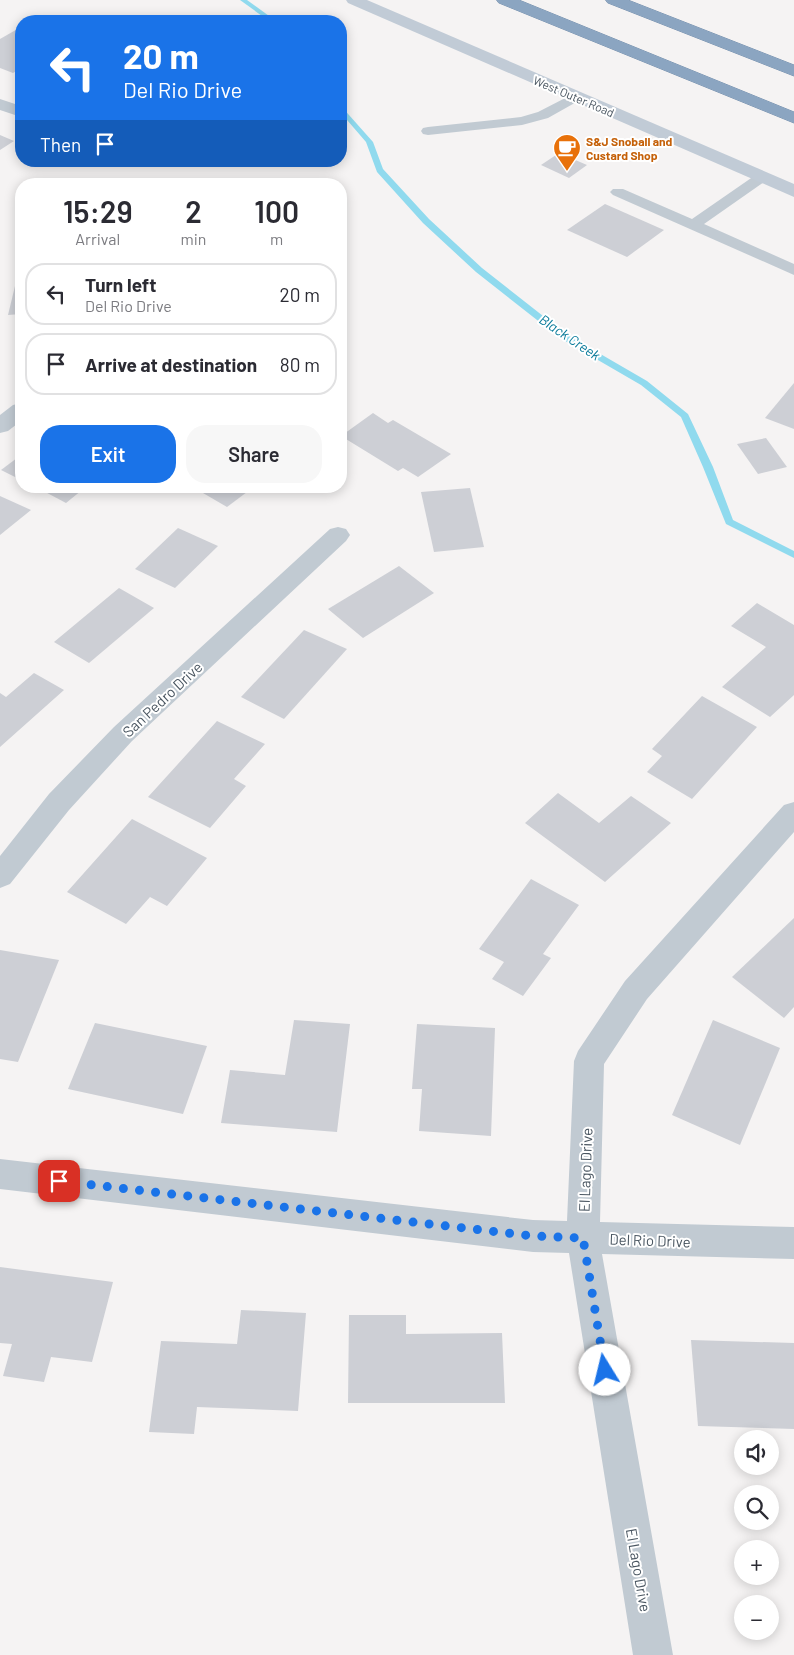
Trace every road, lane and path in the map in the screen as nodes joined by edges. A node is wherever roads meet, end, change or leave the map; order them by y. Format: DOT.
graph roads {
  1 [pos="354,0"];
  2 [pos="506,0"];
  3 [pos="614,0"];
  4 [pos="794,70"];
  5 [pos="575,97"];
  6 [pos="0,104"];
  7 [pos="15,110"];
  8 [pos="794,118"];
  9 [pos="428,131"];
  10 [pos="762,177"];
  11 [pos="794,191"];
  12 [pos="618,192"];
  13 [pos="693,225"];
  14 [pos="794,270"];
  15 [pos="15,415"];
  16 [pos="0,426"];
  17 [pos="338,535"];
  18 [pos="794,813"];
  19 [pos="0,876"];
  20 [pos="0,1174"];
  21 [pos="583,1238"];
  22 [pos="794,1244"];
  23 [pos="653,1655"];
  1 -- 5 [label="street, West Outer Road"];
  2 -- 8 [label="highway"];
  3 -- 4 [label="highway"];
  5 -- 9 [label="lane"];
  5 -- 10 [label="street, West Outer Road"];
  6 -- 7 [label="street"];
  10 -- 11 [label="street, West Outer Road"];
  10 -- 13 [label="lane"];
  12 -- 13 [label="lane"];
  13 -- 14 [label="lane"];
  15 -- 16 [label="street"];
  17 -- 19 [label="street, San Pedro Drive"];
  18 -- 21 [label="street, El Lago Drive"];
  20 -- 21 [label="street, Del Rio Drive"];
  21 -- 22 [label="street, Del Rio Drive"];
  21 -- 23 [label="street, El Lago Drive"];
}
